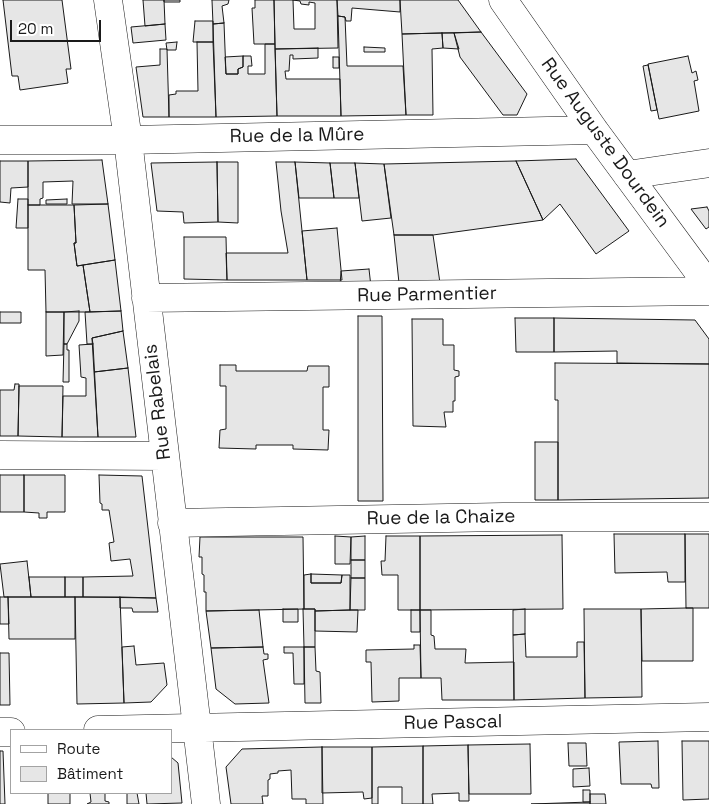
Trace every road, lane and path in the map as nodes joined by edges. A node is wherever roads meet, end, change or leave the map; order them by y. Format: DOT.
graph roads {
  1 [pos="108,0"];
  2 [pos="503,0"];
  3 [pos="594,130"];
  4 [pos="0,140"];
  5 [pos="128,140"];
  6 [pos="709,163"];
  7 [pos="627,175"];
  8 [pos="709,286"];
  9 [pos="709,291"];
  10 [pos="146,298"];
  11 [pos="0,455"];
  12 [pos="164,456"];
  13 [pos="709,517"];
  14 [pos="172,523"];
  15 [pos="709,717"];
  16 [pos="196,728"];
  17 [pos="147,729"];
  18 [pos="206,804"];
  1 -- 5 [label="street, Rue Rabelais"];
  2 -- 3 [label="street, Rue Auguste Dourdein"];
  3 -- 5 [label="street, Rue de la Mûre"];
  3 -- 7 [label="street, Rue Auguste Dourdein"];
  4 -- 5 [label="street, Rue de la Mûre"];
  5 -- 10 [label="street, Rue Rabelais"];
  6 -- 7 [label="street"];
  7 -- 8 [label="street, Rue Auguste Dourdein"];
  9 -- 10 [label="street, Rue Parmentier"];
  10 -- 12 [label="street, Rue Rabelais"];
  11 -- 12 [label="street"];
  12 -- 14 [label="street, Rue Rabelais"];
  13 -- 14 [label="street, Rue de la Chaize"];
  14 -- 16 [label="street, Rue Rabelais"];
  15 -- 16 [label="street, Rue Pascal"];
  16 -- 17 [label="street, Rue Pascal"];
  16 -- 18 [label="street, Rue Rabelais"];
}
